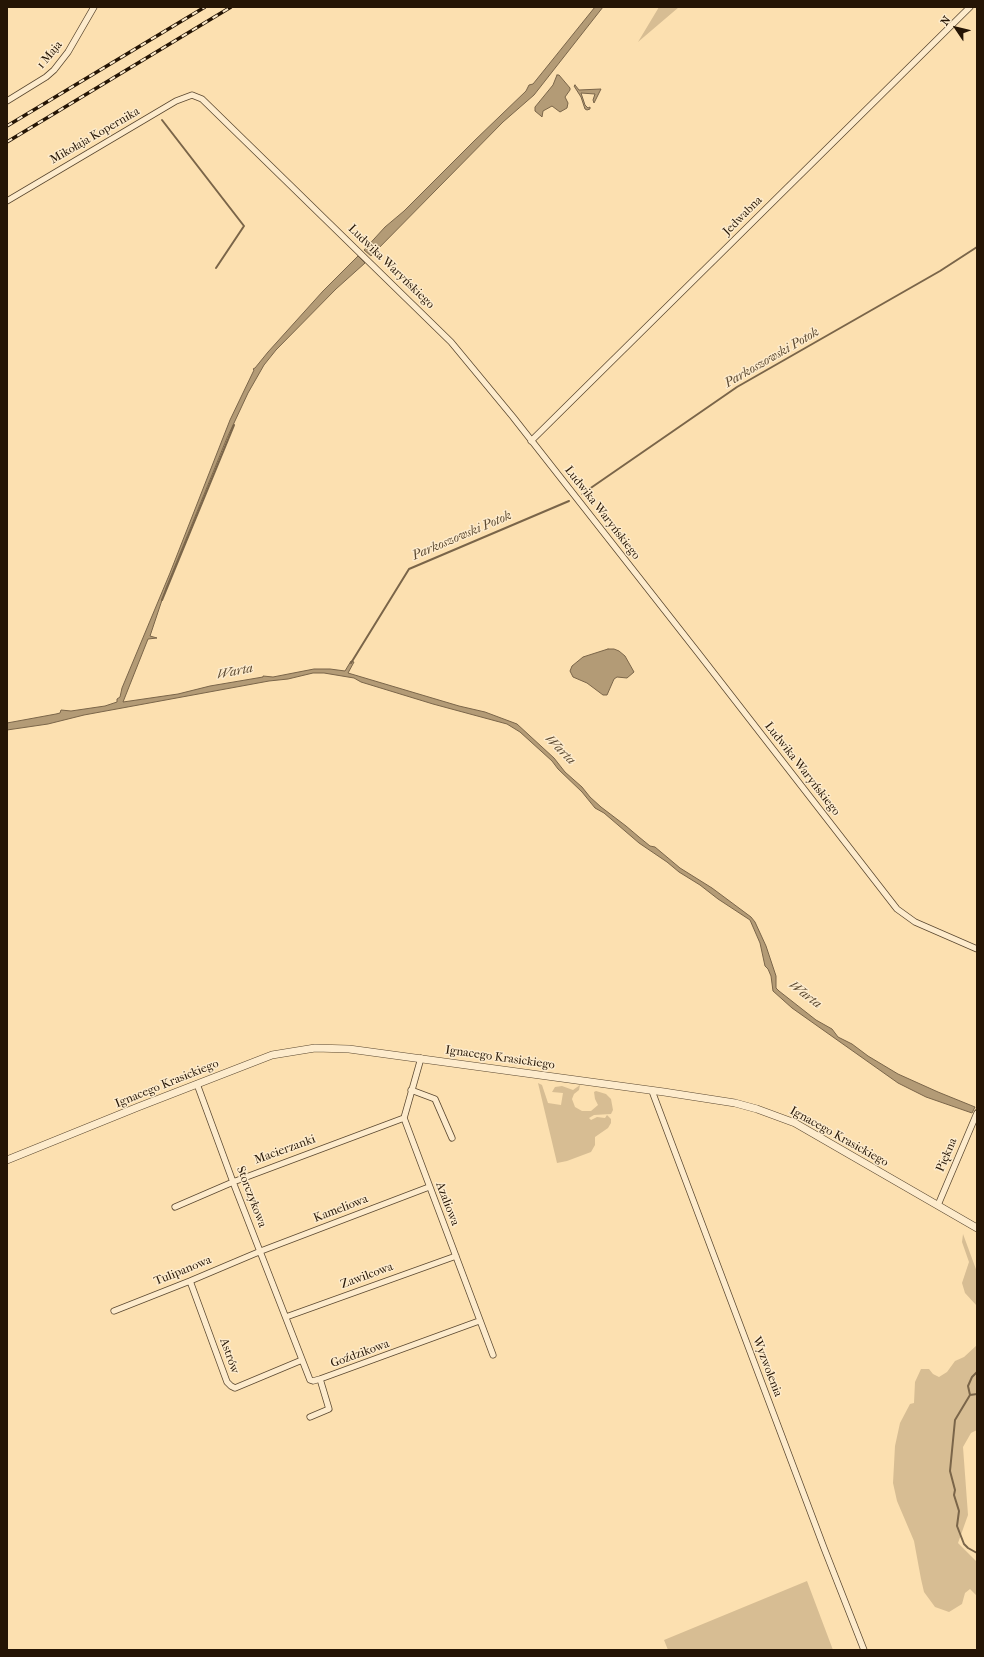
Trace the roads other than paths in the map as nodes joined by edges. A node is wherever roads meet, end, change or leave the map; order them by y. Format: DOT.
graph roads {
  1 [pos="94,7"];
  2 [pos="970,7"];
  3 [pos="196,96"];
  4 [pos="7,101"];
  5 [pos="7,200"];
  6 [pos="531,441"];
  7 [pos="977,949"];
  8 [pos="421,1058"];
  9 [pos="197,1084"];
  10 [pos="411,1090"];
  11 [pos="652,1091"];
  12 [pos="977,1113"];
  13 [pos="404,1118"];
  14 [pos="452,1138"];
  15 [pos="7,1160"];
  16 [pos="233,1182"];
  17 [pos="429,1187"];
  18 [pos="938,1204"];
  19 [pos="175,1206"];
  20 [pos="977,1228"];
  21 [pos="261,1251"];
  22 [pos="456,1256"];
  23 [pos="190,1281"];
  24 [pos="114,1311"];
  25 [pos="286,1317"];
  26 [pos="479,1321"];
  27 [pos="493,1355"];
  28 [pos="302,1360"];
  29 [pos="320,1379"];
  30 [pos="310,1417"];
  31 [pos="864,1650"];
  1 -- 4 [label="street, 1 Maja"];
  2 -- 6 [label="street, Jedwabna"];
  3 -- 5 [label="street, Mikołaja Kopernika"];
  3 -- 6 [label="street, Ludwika Waryńskiego"];
  6 -- 7 [label="street, Ludwika Waryńskiego"];
  8 -- 9 [label="street, Ignacego Krasickiego"];
  8 -- 10 [label="street"];
  8 -- 11 [label="street, Ignacego Krasickiego"];
  9 -- 15 [label="street, Ignacego Krasickiego"];
  9 -- 16 [label="street, Storczykowa"];
  10 -- 13 [label="street"];
  10 -- 14 [label="street"];
  11 -- 18 [label="street, Ignacego Krasickiego"];
  11 -- 31 [label="street, Wyzwolenia"];
  12 -- 18 [label="street, Piękna"];
  13 -- 16 [label="street, Macierzanki"];
  13 -- 17 [label="street, Azaliowa"];
  16 -- 19 [label="street, Macierzanki"];
  16 -- 21 [label="street, Storczykowa"];
  17 -- 21 [label="street, Kameliowa"];
  17 -- 22 [label="street, Azaliowa"];
  18 -- 20 [label="street, Ignacego Krasickiego"];
  21 -- 23 [label="street, Tulipanowa"];
  21 -- 25 [label="street, Storczykowa"];
  22 -- 25 [label="street, Zawilcowa"];
  22 -- 26 [label="street, Azaliowa"];
  23 -- 24 [label="street, Tulipanowa"];
  23 -- 28 [label="street, Astrów"];
  25 -- 28 [label="street, Goździkowa"];
  26 -- 27 [label="street, Azaliowa"];
  26 -- 29 [label="street, Goździkowa"];
  28 -- 29 [label="street, Goździkowa"];
  29 -- 30 [label="street"];
}
